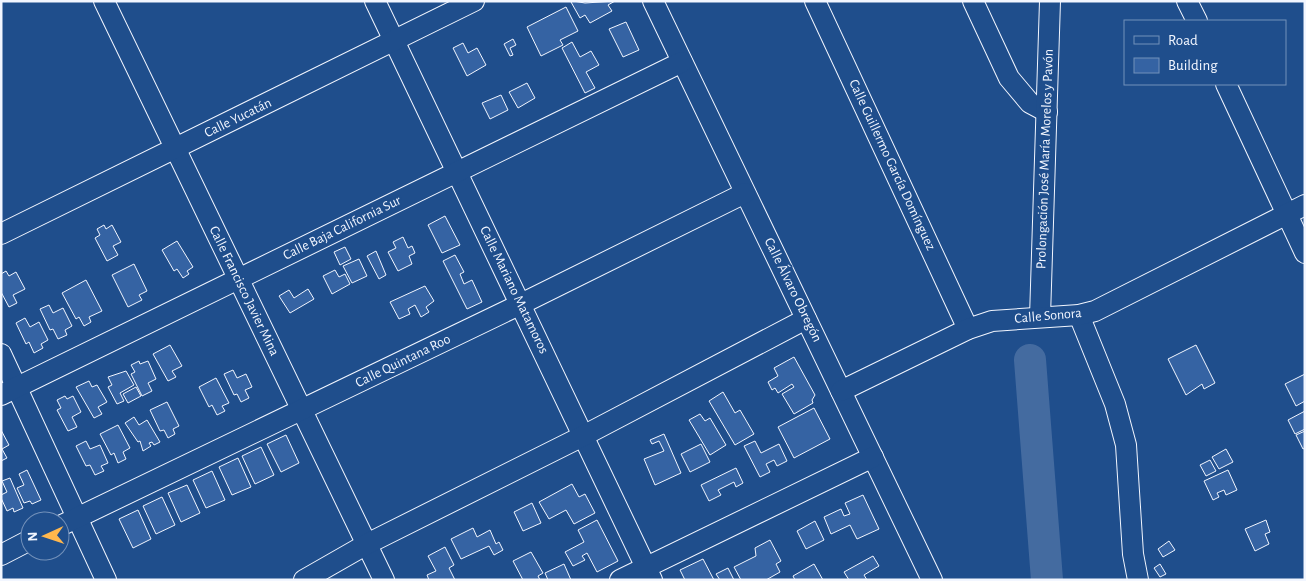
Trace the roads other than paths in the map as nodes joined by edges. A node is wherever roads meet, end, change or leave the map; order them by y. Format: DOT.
graph roads {
  1 [pos="104,1"];
  2 [pos="376,1"];
  3 [pos="474,1"];
  4 [pos="653,1"];
  5 [pos="815,1"];
  6 [pos="973,1"];
  7 [pos="1050,1"];
  8 [pos="1187,1"];
  9 [pos="1196,20"];
  10 [pos="394,41"];
  11 [pos="682,62"];
  12 [pos="1226,85"];
  13 [pos="1047,112"];
  14 [pos="174,149"];
  15 [pos="457,172"];
  16 [pos="745,192"];
  17 [pos="1305,205"];
  18 [pos="1286,213"];
  19 [pos="1,234"];
  20 [pos="1305,253"];
  21 [pos="239,279"];
  22 [pos="521,304"];
  23 [pos="1079,315"];
  24 [pos="1040,317"];
  25 [pos="806,319"];
  26 [pos="968,329"];
  27 [pos="1,354"];
  28 [pos="9,391"];
  29 [pos="841,391"];
  30 [pos="301,410"];
  31 [pos="583,436"];
  32 [pos="873,457"];
  33 [pos="64,511"];
  34 [pos="70,522"];
  35 [pos="70,524"];
  36 [pos="367,544"];
  37 [pos="20,545"];
  38 [pos="1,554"];
  39 [pos="649,573"];
  40 [pos="931,579"];
  41 [pos="106,580"];
  42 [pos="304,580"];
  43 [pos="384,580"];
  44 [pos="620,580"];
  45 [pos="1138,580"];
  1 -- 14 [label="street, Calle Francisco Javier Mina"];
  2 -- 10 [label="street, Calle Mariano Matamoros"];
  3 -- 10 [label="street, Calle Yucatán"];
  4 -- 11 [label="street, Calle Álvaro Obregón"];
  5 -- 26 [label="street, Calle Guillermo García Domínguez"];
  6 -- 13 [label="street"];
  7 -- 13 [label="street, Prolongación José María Morelos y Pavón"];
  8 -- 9 [label="street"];
  10 -- 14 [label="street, Calle Yucatán"];
  10 -- 15 [label="street, Calle Mariano Matamoros"];
  11 -- 15 [label="street, Calle Baja California Sur"];
  11 -- 16 [label="street, Calle Álvaro Obregón"];
  12 -- 18 [label="street"];
  13 -- 24 [label="street, Prolongación José María Morelos y Pavón"];
  14 -- 19 [label="street, Calle Yucatán"];
  14 -- 21 [label="street, Calle Francisco Javier Mina"];
  15 -- 21 [label="street, Calle Baja California Sur"];
  15 -- 22 [label="street, Calle Mariano Matamoros"];
  16 -- 22 [label="street, Calle Quintana Roo"];
  16 -- 25 [label="street, Calle Álvaro Obregón"];
  17 -- 18 [label="street, Calle Sonora"];
  18 -- 20 [label="street"];
  18 -- 23 [label="street, Calle Sonora"];
  21 -- 28 [label="street, Calle Baja California Sur"];
  21 -- 30 [label="street, Calle Francisco Javier Mina"];
  22 -- 30 [label="street, Calle Quintana Roo"];
  22 -- 31 [label="street, Calle Mariano Matamoros"];
  23 -- 24 [label="street, Calle Sonora"];
  23 -- 45 [label="street"];
  24 -- 26 [label="street, Calle Sonora"];
  25 -- 29 [label="street, Calle Álvaro Obregón"];
  25 -- 31 [label="street"];
  26 -- 29 [label="street, Calle Sonora"];
  27 -- 28 [label="street"];
  28 -- 33 [label="street"];
  29 -- 32 [label="street, Calle Álvaro Obregón"];
  30 -- 34 [label="street, Calle Quintana Roo"];
  30 -- 36 [label="street, Calle Francisco Javier Mina"];
  31 -- 36 [label="street"];
  31 -- 39 [label="street, Calle Mariano Matamoros"];
  32 -- 39 [label="street"];
  32 -- 40 [label="street, Calle Álvaro Obregón"];
  35 -- 41 [label="street"];
  36 -- 42 [label="street"];
  36 -- 43 [label="street, Calle Francisco Javier Mina"];
  37 -- 38 [label="street"];
  39 -- 44 [label="street"];
}
